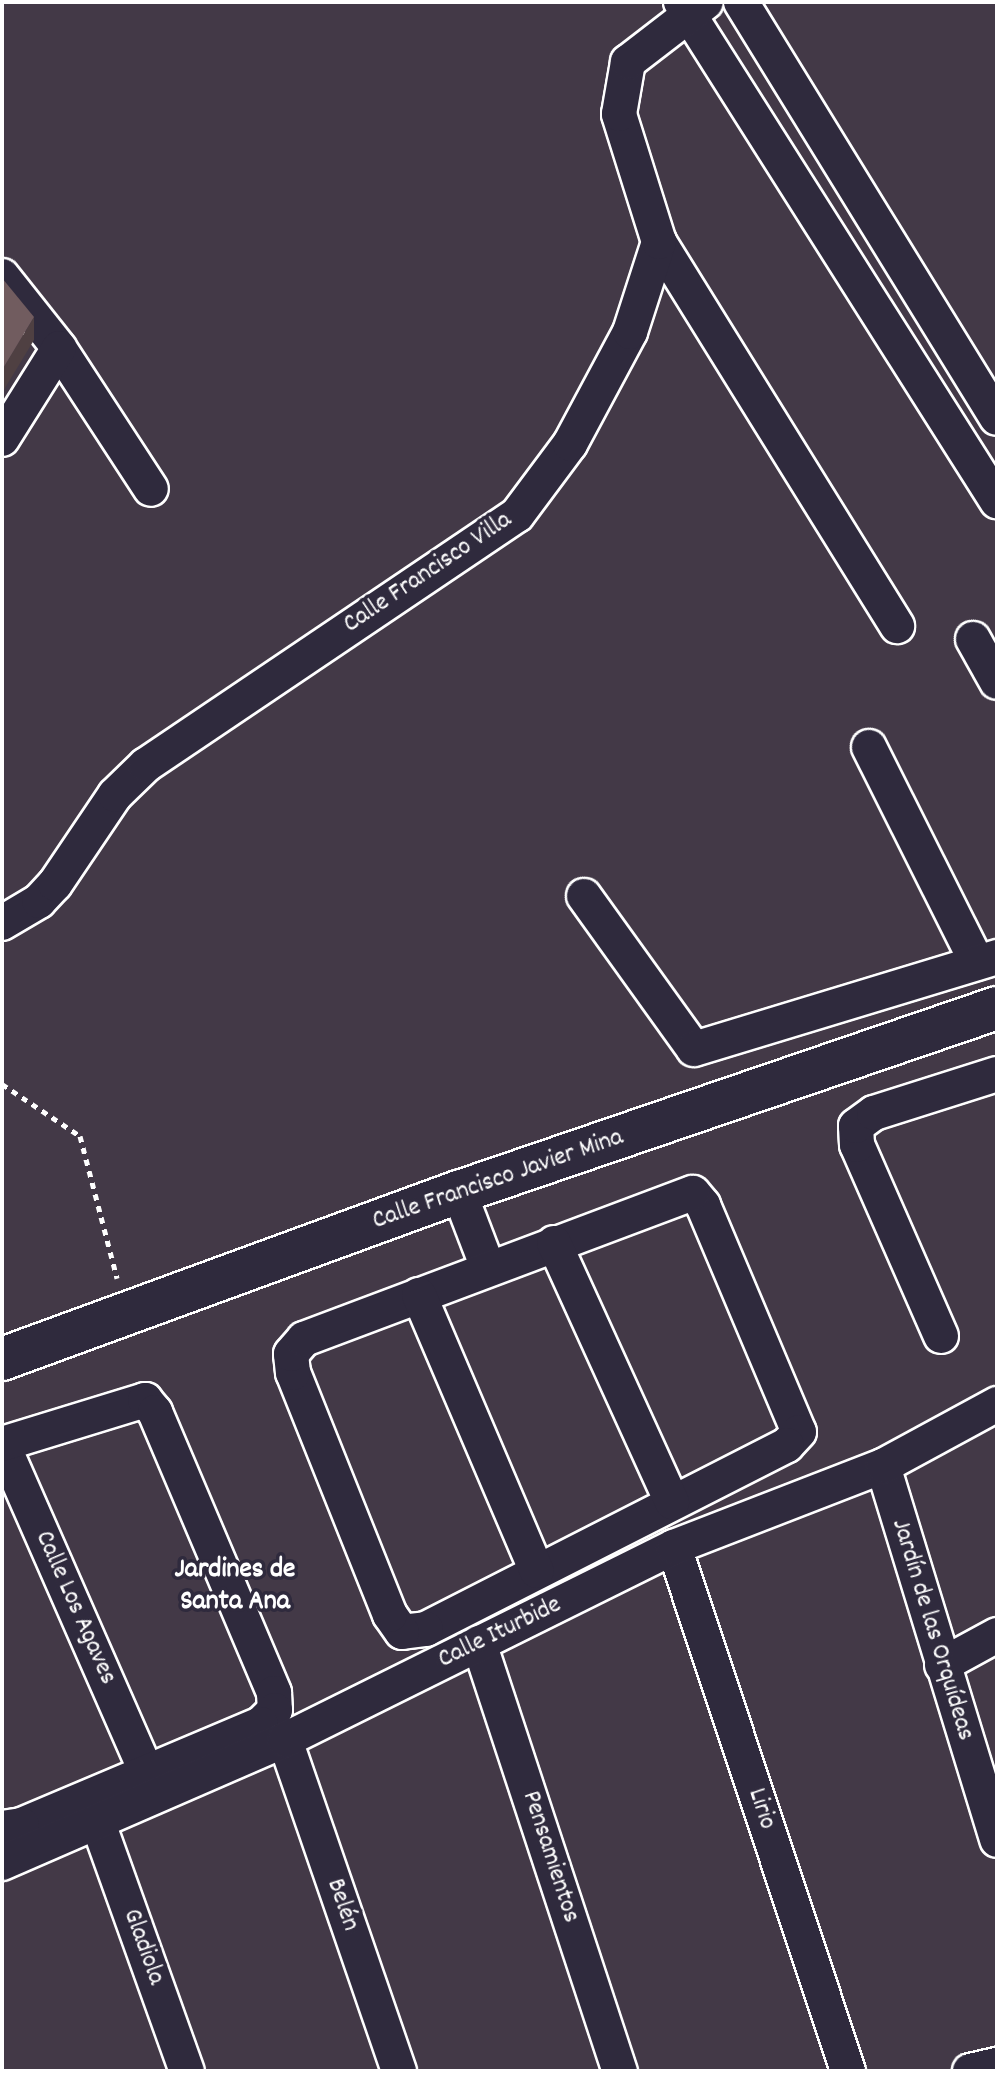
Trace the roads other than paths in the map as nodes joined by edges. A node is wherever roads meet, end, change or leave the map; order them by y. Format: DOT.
graph roads {
  1 [pos="741,2"];
  2 [pos="692,7"];
  3 [pos="659,242"];
  4 [pos="2,276"];
  5 [pos="59,348"];
  6 [pos="997,418"];
  7 [pos="2,439"];
  8 [pos="151,489"];
  9 [pos="997,501"];
  10 [pos="897,626"];
  11 [pos="973,639"];
  12 [pos="997,682"];
  13 [pos="869,747"];
  14 [pos="584,896"];
  15 [pos="2,923"];
  16 [pos="987,960"];
  17 [pos="995,1016"];
  18 [pos="997,1074"];
  19 [pos="459,1192"];
  20 [pos="554,1243"];
  21 [pos="488,1268"];
  22 [pos="419,1295"];
  23 [pos="941,1336"];
  24 [pos="2,1359"];
  25 [pos="997,1404"];
  26 [pos="2,1444"];
  27 [pos="883,1466"];
  28 [pos="672,1502"];
  29 [pos="674,1547"];
  30 [pos="537,1571"];
  31 [pos="997,1635"];
  32 [pos="479,1643"];
  33 [pos="942,1665"];
  34 [pos="280,1725"];
  35 [pos="147,1773"];
  36 [pos="98,1823"];
  37 [pos="2,1828"];
  38 [pos="997,1840"];
  39 [pos="2,1863"];
  40 [pos="997,2065"];
  41 [pos="187,2071"];
  42 [pos="399,2071"];
  43 [pos="620,2071"];
  44 [pos="848,2071"];
  45 [pos="970,2071"];
  1 -- 6 [label="street"];
  2 -- 3 [label="street"];
  2 -- 9 [label="street"];
  3 -- 10 [label="street"];
  3 -- 15 [label="street, Calle Francisco Villa"];
  4 -- 5 [label="street"];
  5 -- 7 [label="street"];
  5 -- 8 [label="street"];
  11 -- 12 [label="street"];
  13 -- 16 [label="street"];
  14 -- 16 [label="street"];
  17 -- 19 [label="street, Calle Francisco Javier Mina"];
  18 -- 23 [label="street"];
  19 -- 21 [label="street"];
  19 -- 24 [label="street, Calle Francisco Javier Mina"];
  20 -- 21 [label="street"];
  20 -- 28 [label="street"];
  20 -- 28 [label="street"];
  21 -- 22 [label="street"];
  22 -- 30 [label="street"];
  22 -- 30 [label="street"];
  25 -- 27 [label="street, Calle Iturbide"];
  26 -- 34 [label="street"];
  26 -- 35 [label="street, Calle Los Agaves"];
  27 -- 29 [label="street, Calle Iturbide"];
  27 -- 33 [label="street, Jardín de las Orquídeas"];
  28 -- 30 [label="street"];
  29 -- 32 [label="street, Calle Iturbide"];
  29 -- 44 [label="street, Lirio"];
  31 -- 33 [label="street"];
  32 -- 34 [label="street, Calle Iturbide"];
  32 -- 43 [label="street, Pensamientos"];
  33 -- 38 [label="street, Jardín de las Orquídeas"];
  34 -- 35 [label="street"];
  34 -- 36 [label="street, Calle Iturbide"];
  34 -- 42 [label="street, Belén"];
  35 -- 37 [label="street"];
  36 -- 39 [label="street, Calle Iturbide"];
  36 -- 41 [label="street, Gladiola"];
  40 -- 45 [label="street"];
}
